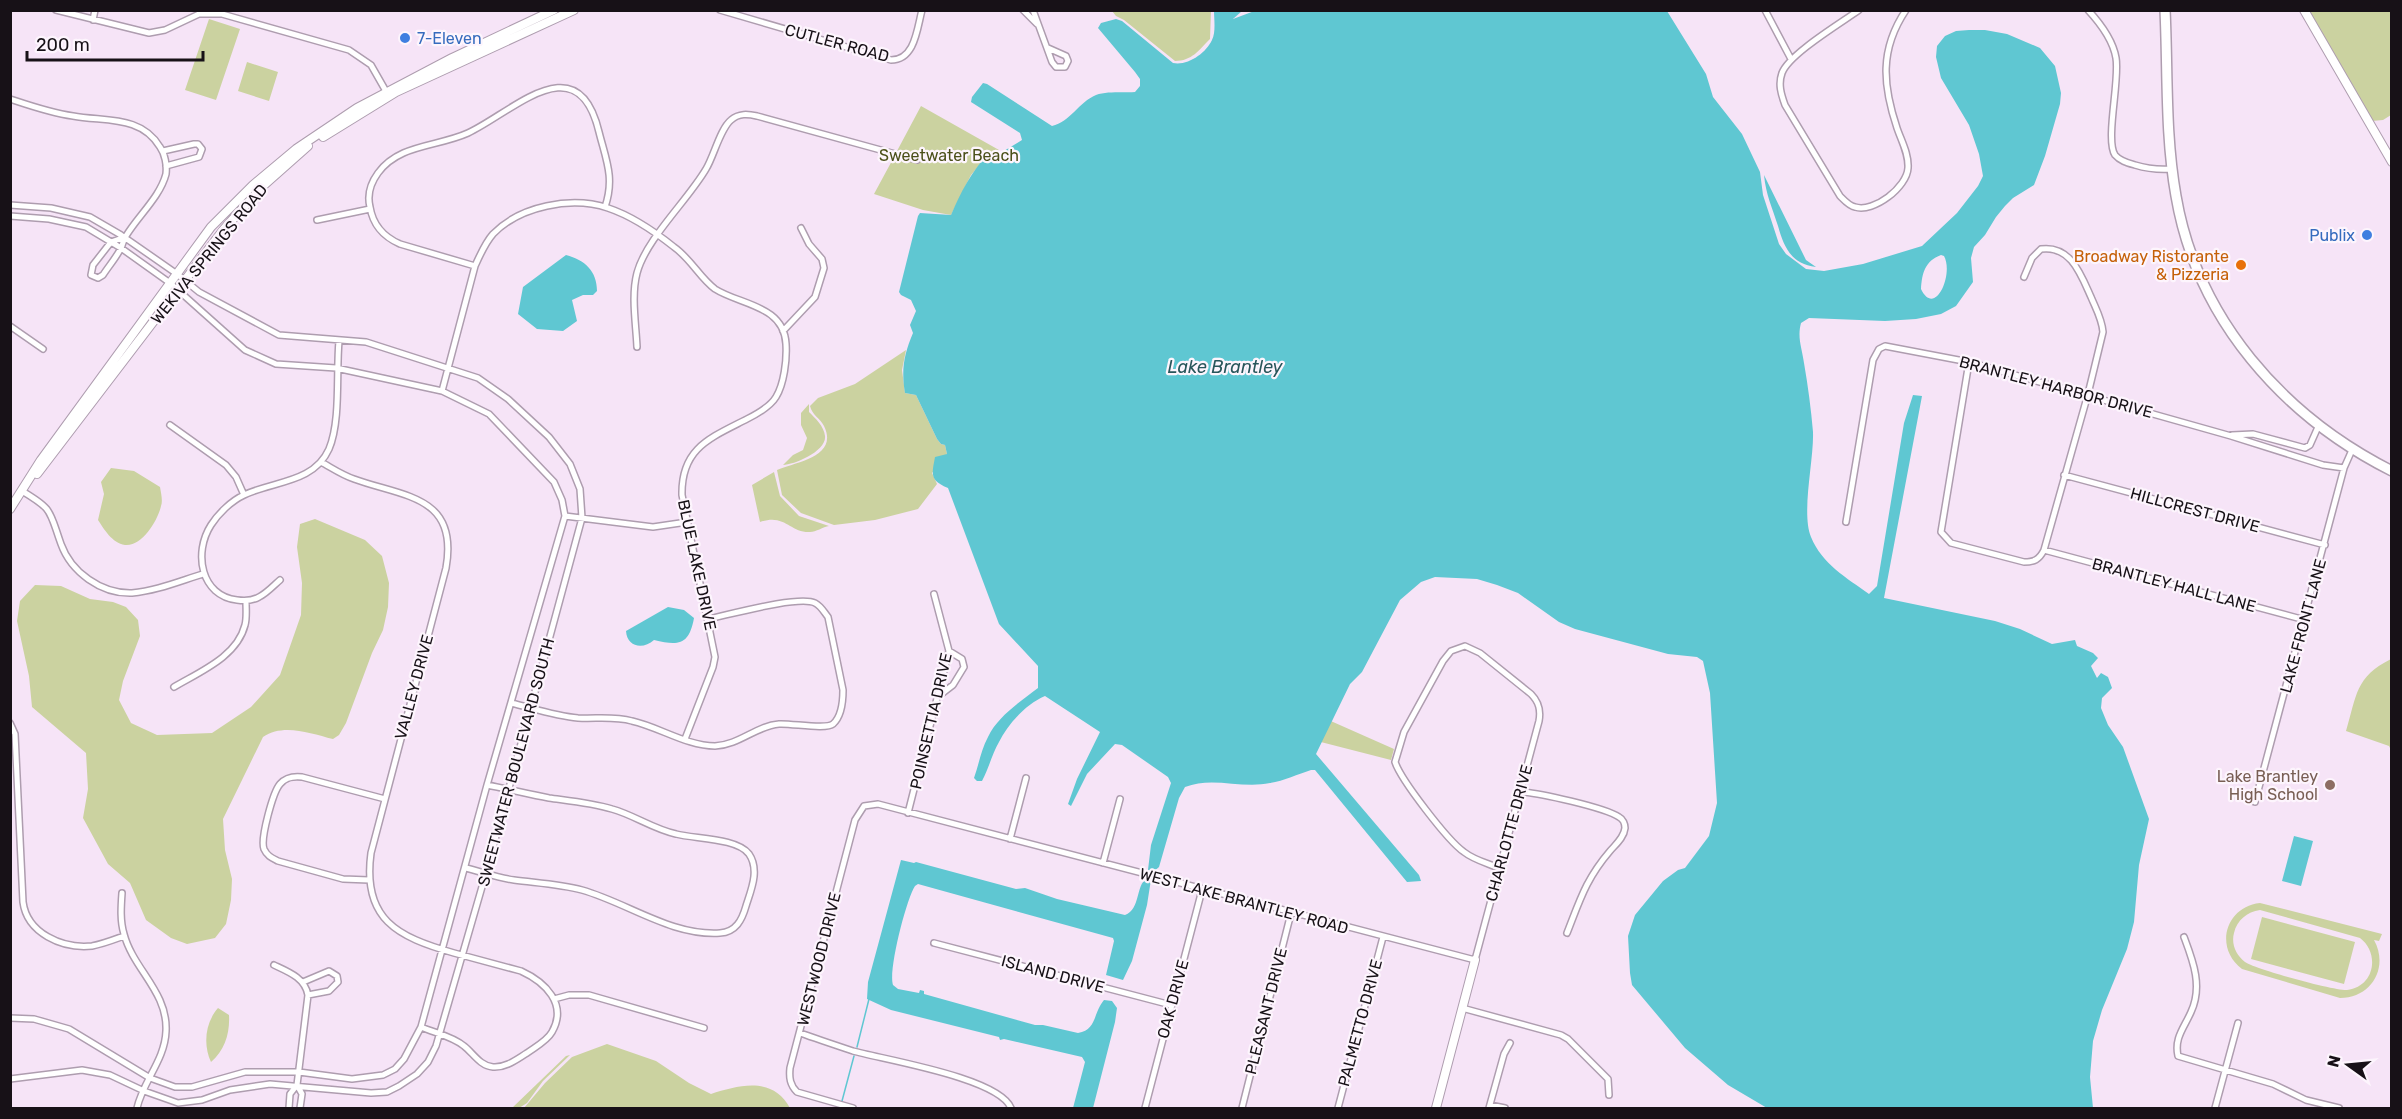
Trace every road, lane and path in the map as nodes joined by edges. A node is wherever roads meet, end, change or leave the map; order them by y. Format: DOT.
graph roads {
  1 [pos="56,10"];
  2 [pos="95,10"];
  3 [pos="554,10"];
  4 [pos="574,10"];
  5 [pos="720,10"];
  6 [pos="922,10"];
  7 [pos="1033,10"];
  8 [pos="1765,10"];
  9 [pos="1859,10"];
  10 [pos="1906,10"];
  11 [pos="2088,10"];
  12 [pos="2304,10"];
  13 [pos="1023,11"];
  14 [pos="2166,11"];
  15 [pos="79,13"];
  16 [pos="93,20"];
  17 [pos="1038,24"];
  18 [pos="1048,48"];
  19 [pos="1791,59"];
  20 [pos="387,94"];
  21 [pos="10,99"];
  22 [pos="163,151"];
  23 [pos="917,160"];
  24 [pos="2391,162"];
  25 [pos="166,166"];
  26 [pos="2172,169"];
  27 [pos="10,205"];
  28 [pos="21,205"];
  29 [pos="605,207"];
  30 [pos="370,209"];
  31 [pos="10,216"];
  32 [pos="20,216"];
  33 [pos="318,220"];
  34 [pos="801,228"];
  35 [pos="658,235"];
  36 [pos="125,237"];
  37 [pos="111,242"];
  38 [pos="121,248"];
  39 [pos="476,266"];
  40 [pos="177,274"];
  41 [pos="2024,277"];
  42 [pos="184,280"];
  43 [pos="170,283"];
  44 [pos="177,289"];
  45 [pos="10,327"];
  46 [pos="783,331"];
  47 [pos="339,341"];
  48 [pos="636,347"];
  49 [pos="43,349"];
  50 [pos="1969,362"];
  51 [pos="336,368"];
  52 [pos="448,368"];
  53 [pos="442,391"];
  54 [pos="2088,394"];
  55 [pos="170,425"];
  56 [pos="2318,427"];
  57 [pos="2231,436"];
  58 [pos="2352,450"];
  59 [pos="321,462"];
  60 [pos="2344,468"];
  61 [pos="2391,471"];
  62 [pos="2064,475"];
  63 [pos="22,491"];
  64 [pos="244,495"];
  65 [pos="10,509"];
  66 [pos="565,516"];
  67 [pos="582,518"];
  68 [pos="687,522"];
  69 [pos="1846,522"];
  70 [pos="2325,545"];
  71 [pos="2044,550"];
  72 [pos="203,574"];
  73 [pos="280,580"];
  74 [pos="934,594"];
  75 [pos="246,601"];
  76 [pos="708,620"];
  77 [pos="2305,620"];
  78 [pos="949,651"];
  79 [pos="174,687"];
  80 [pos="939,696"];
  81 [pos="511,703"];
  82 [pos="531,708"];
  83 [pos="10,723"];
  84 [pos="685,739"];
  85 [pos="1026,778"];
  86 [pos="487,784"];
  87 [pos="509,789"];
  88 [pos="1520,792"];
  89 [pos="385,799"];
  90 [pos="1120,799"];
  91 [pos="2255,802"];
  92 [pos="864,806"];
  93 [pos="908,813"];
  94 [pos="1010,839"];
  95 [pos="1103,863"];
  96 [pos="466,868"];
  97 [pos="1498,868"];
  98 [pos="486,873"];
  99 [pos="369,880"];
  100 [pos="1202,890"];
  101 [pos="122,893"];
  102 [pos="1291,913"];
  103 [pos="1567,933"];
  104 [pos="124,936"];
  105 [pos="1383,937"];
  106 [pos="2184,937"];
  107 [pos="934,944"];
  108 [pos="442,949"];
  109 [pos="462,955"];
  110 [pos="1475,960"];
  111 [pos="274,965"];
  112 [pos="303,982"];
  113 [pos="308,995"];
  114 [pos="554,999"];
  115 [pos="1171,1005"];
  116 [pos="1462,1008"];
  117 [pos="10,1018"];
  118 [pos="2238,1023"];
  119 [pos="421,1027"];
  120 [pos="705,1028"];
  121 [pos="800,1033"];
  122 [pos="440,1034"];
  123 [pos="1510,1043"];
  124 [pos="2225,1070"];
  125 [pos="299,1072"];
  126 [pos="150,1078"];
  127 [pos="10,1079"];
  128 [pos="297,1085"];
  129 [pos="144,1091"];
  130 [pos="1609,1095"];
  131 [pos="1490,1107"];
  132 [pos="137,1108"];
  133 [pos="289,1108"];
  134 [pos="300,1108"];
  135 [pos="853,1108"];
  136 [pos="1011,1108"];
  137 [pos="1144,1108"];
  138 [pos="1242,1108"];
  139 [pos="1338,1108"];
  140 [pos="1436,1108"];
  141 [pos="1505,1108"];
  142 [pos="2215,1108"];
  143 [pos="2339,1108"];
  1 -- 15 [label="street"];
  2 -- 16 [label="street"];
  3 -- 20 [label="main road, WEKIVA SPRINGS ROAD"];
  4 -- 20 [label="main road, WEKIVA SPRINGS ROAD"];
  5 -- 6 [label="street, CUTLER ROAD"];
  7 -- 17 [label="street"];
  8 -- 19 [label="street"];
  9 -- 19 [label="street"];
  10 -- 19 [label="street"];
  11 -- 26 [label="street"];
  12 -- 24 [label="main road"];
  13 -- 17 [label="street"];
  14 -- 26 [label="main road"];
  15 -- 16 [label="street"];
  16 -- 20 [label="street"];
  17 -- 18 [label="street"];
  20 -- 40 [label="main road, WEKIVA SPRINGS ROAD"];
  20 -- 42 [label="main road, WEKIVA SPRINGS ROAD"];
  21 -- 22 [label="street"];
  22 -- 25 [label="street"];
  22 -- 25 [label="street"];
  23 -- 35 [label="street"];
  25 -- 36 [label="street"];
  26 -- 56 [label="main road"];
  27 -- 28 [label="street, SWEETWATER BOULEVARD SOUTH"];
  28 -- 32 [label="street"];
  28 -- 36 [label="street, SWEETWATER BOULEVARD SOUTH"];
  29 -- 30 [label="street"];
  29 -- 35 [label="street"];
  29 -- 39 [label="street"];
  30 -- 33 [label="street"];
  30 -- 39 [label="street"];
  31 -- 32 [label="street"];
  32 -- 37 [label="street"];
  34 -- 46 [label="street"];
  35 -- 46 [label="street"];
  35 -- 48 [label="street"];
  36 -- 37 [label="street"];
  36 -- 38 [label="street"];
  36 -- 40 [label="street, SWEETWATER BOULEVARD SOUTH"];
  37 -- 38 [label="street"];
  37 -- 38 [label="street"];
  38 -- 43 [label="street"];
  39 -- 52 [label="street"];
  40 -- 42 [label="street, SWEETWATER BOULEVARD SOUTH"];
  40 -- 43 [label="main road, WEKIVA SPRINGS ROAD"];
  41 -- 54 [label="street"];
  42 -- 44 [label="main road, WEKIVA SPRINGS ROAD"];
  42 -- 47 [label="street, SWEETWATER BOULEVARD SOUTH"];
  43 -- 44 [label="street"];
  43 -- 63 [label="main road, WEKIVA SPRINGS ROAD"];
  44 -- 51 [label="street"];
  44 -- 63 [label="main road, WEKIVA SPRINGS ROAD"];
  45 -- 49 [label="street"];
  46 -- 68 [label="street, BLUE LAKE DRIVE"];
  47 -- 51 [label="street"];
  47 -- 52 [label="street, SWEETWATER BOULEVARD SOUTH"];
  50 -- 54 [label="street, BRANTLEY HARBOR DRIVE"];
  50 -- 69 [label="street, BRANTLEY HARBOR DRIVE"];
  50 -- 71 [label="street"];
  51 -- 53 [label="street"];
  51 -- 59 [label="street"];
  52 -- 53 [label="street"];
  52 -- 67 [label="street, SWEETWATER BOULEVARD SOUTH"];
  53 -- 66 [label="street"];
  54 -- 57 [label="street, BRANTLEY HARBOR DRIVE"];
  54 -- 62 [label="street"];
  55 -- 64 [label="street"];
  56 -- 57 [label="street, BRANTLEY HARBOR DRIVE"];
  56 -- 58 [label="main road"];
  57 -- 60 [label="street, BRANTLEY HARBOR DRIVE"];
  58 -- 60 [label="street, LAKE FRONT LANE"];
  58 -- 61 [label="main road"];
  59 -- 64 [label="street"];
  59 -- 89 [label="street, VALLEY DRIVE"];
  60 -- 70 [label="street, LAKE FRONT LANE"];
  62 -- 70 [label="street, HILLCREST DRIVE"];
  62 -- 71 [label="street"];
  63 -- 65 [label="main road, WEKIVA SPRINGS ROAD"];
  63 -- 72 [label="street"];
  64 -- 72 [label="street"];
  66 -- 67 [label="street"];
  66 -- 81 [label="street, SWEETWATER BOULEVARD SOUTH"];
  67 -- 68 [label="street"];
  67 -- 82 [label="street, SWEETWATER BOULEVARD SOUTH"];
  68 -- 76 [label="street, BLUE LAKE DRIVE"];
  70 -- 77 [label="street, LAKE FRONT LANE"];
  71 -- 77 [label="street, BRANTLEY HALL LANE"];
  72 -- 75 [label="street"];
  73 -- 75 [label="street"];
  74 -- 78 [label="street, POINSETTIA DRIVE"];
  75 -- 79 [label="street"];
  76 -- 84 [label="street, BLUE LAKE DRIVE"];
  76 -- 84 [label="street"];
  77 -- 91 [label="street, LAKE FRONT LANE"];
  78 -- 80 [label="street, POINSETTIA DRIVE"];
  78 -- 80 [label="street"];
  80 -- 93 [label="street, POINSETTIA DRIVE"];
  81 -- 82 [label="street"];
  81 -- 86 [label="street, SWEETWATER BOULEVARD SOUTH"];
  82 -- 84 [label="street"];
  82 -- 87 [label="street, SWEETWATER BOULEVARD SOUTH"];
  83 -- 104 [label="street"];
  85 -- 94 [label="street"];
  86 -- 87 [label="street"];
  86 -- 96 [label="street, SWEETWATER BOULEVARD SOUTH"];
  87 -- 98 [label="street, SWEETWATER BOULEVARD SOUTH"];
  87 -- 98 [label="street"];
  88 -- 97 [label="street, CHARLOTTE DRIVE"];
  88 -- 97 [label="street, CHARLOTTE DRIVE"];
  88 -- 103 [label="street"];
  89 -- 99 [label="street, VALLEY DRIVE"];
  89 -- 99 [label="street"];
  90 -- 95 [label="street"];
  92 -- 93 [label="street, WEST LAKE BRANTLEY ROAD"];
  92 -- 121 [label="street, WESTWOOD DRIVE"];
  93 -- 94 [label="street, WEST LAKE BRANTLEY ROAD"];
  94 -- 95 [label="street, WEST LAKE BRANTLEY ROAD"];
  95 -- 100 [label="street, WEST LAKE BRANTLEY ROAD"];
  96 -- 98 [label="street"];
  96 -- 108 [label="street, SWEETWATER BOULEVARD SOUTH"];
  97 -- 110 [label="street, CHARLOTTE DRIVE"];
  98 -- 109 [label="street, SWEETWATER BOULEVARD SOUTH"];
  99 -- 108 [label="street, VALLEY DRIVE"];
  100 -- 102 [label="street, WEST LAKE BRANTLEY ROAD"];
  100 -- 115 [label="street, OAK DRIVE"];
  101 -- 104 [label="street"];
  102 -- 105 [label="street, WEST LAKE BRANTLEY ROAD"];
  102 -- 138 [label="street, PLEASANT DRIVE"];
  104 -- 126 [label="street"];
  105 -- 110 [label="street, WEST LAKE BRANTLEY ROAD"];
  105 -- 139 [label="street, PALMETTO DRIVE"];
  106 -- 124 [label="street"];
  107 -- 115 [label="street, ISLAND DRIVE"];
  108 -- 109 [label="street, VALLEY DRIVE"];
  108 -- 119 [label="street, SWEETWATER BOULEVARD SOUTH"];
  109 -- 114 [label="street"];
  109 -- 122 [label="street, SWEETWATER BOULEVARD SOUTH"];
  110 -- 116 [label="main road"];
  111 -- 112 [label="street"];
  112 -- 113 [label="street"];
  112 -- 113 [label="street"];
  113 -- 125 [label="street"];
  114 -- 120 [label="street"];
  114 -- 122 [label="street"];
  115 -- 137 [label="street, OAK DRIVE"];
  116 -- 130 [label="street"];
  116 -- 140 [label="main road"];
  117 -- 126 [label="street, SWEETWATER BOULEVARD SOUTH"];
  118 -- 124 [label="street"];
  119 -- 122 [label="street"];
  119 -- 125 [label="street, SWEETWATER BOULEVARD SOUTH"];
  121 -- 135 [label="street"];
  121 -- 136 [label="street, WESTWOOD DRIVE"];
  122 -- 128 [label="street, SWEETWATER BOULEVARD SOUTH"];
  123 -- 131 [label="street"];
  124 -- 142 [label="street"];
  124 -- 143 [label="street"];
  125 -- 126 [label="street, SWEETWATER BOULEVARD SOUTH"];
  125 -- 128 [label="street"];
  126 -- 129 [label="street"];
  127 -- 129 [label="street, SWEETWATER BOULEVARD SOUTH"];
  128 -- 129 [label="street, SWEETWATER BOULEVARD SOUTH"];
  128 -- 133 [label="street"];
  128 -- 134 [label="street"];
  129 -- 132 [label="street"];
  131 -- 141 [label="street"];
}
